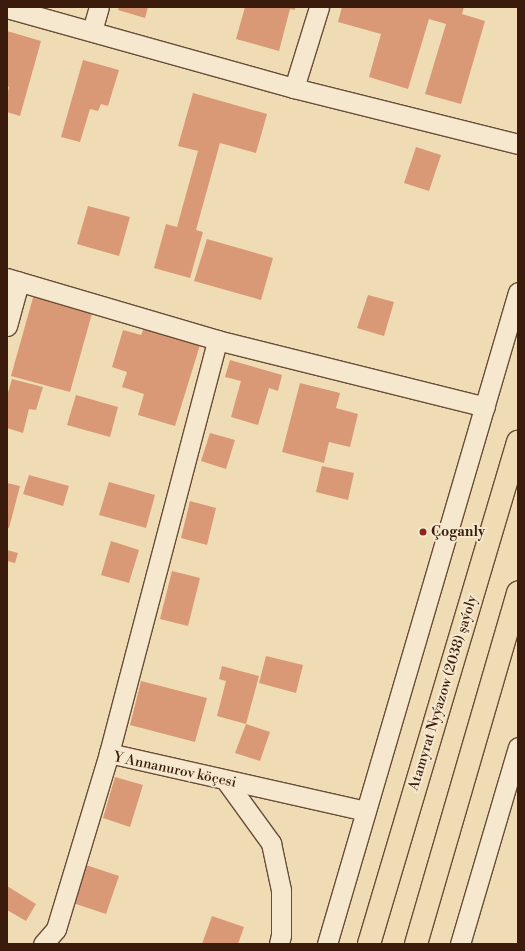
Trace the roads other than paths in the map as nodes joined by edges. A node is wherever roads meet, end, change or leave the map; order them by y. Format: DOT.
graph roads {
  1 [pos="99,7"];
  2 [pos="319,7"];
  3 [pos="7,8"];
  4 [pos="92,31"];
  5 [pos="294,88"];
  6 [pos="518,144"];
  7 [pos="13,280"];
  8 [pos="518,292"];
  9 [pos="7,326"];
  10 [pos="217,340"];
  11 [pos="485,407"];
  12 [pos="518,442"];
  13 [pos="518,592"];
  14 [pos="518,747"];
  15 [pos="109,753"];
  16 [pos="226,781"];
  17 [pos="366,811"];
  18 [pos="43,944"];
  19 [pos="279,944"];
  20 [pos="327,944"];
  21 [pos="368,944"];
  22 [pos="416,944"];
  23 [pos="460,944"];
  1 -- 4 [label="street"];
  2 -- 5 [label="street"];
  3 -- 4 [label="street"];
  4 -- 5 [label="street"];
  5 -- 6 [label="street"];
  7 -- 9 [label="street"];
  7 -- 10 [label="street"];
  8 -- 11 [label="street"];
  10 -- 11 [label="street"];
  10 -- 15 [label="street"];
  11 -- 17 [label="street"];
  12 -- 21 [label="main road, Atamyrat Nyýazow (2038) şaýoly"];
  13 -- 22 [label="main road"];
  14 -- 23 [label="street"];
  15 -- 16 [label="street, Y Annanurov köçesi"];
  15 -- 18 [label="street, Y Annanurov köçesi"];
  16 -- 17 [label="street, Y Annanurov köçesi"];
  16 -- 19 [label="street"];
  17 -- 20 [label="street"];
}
